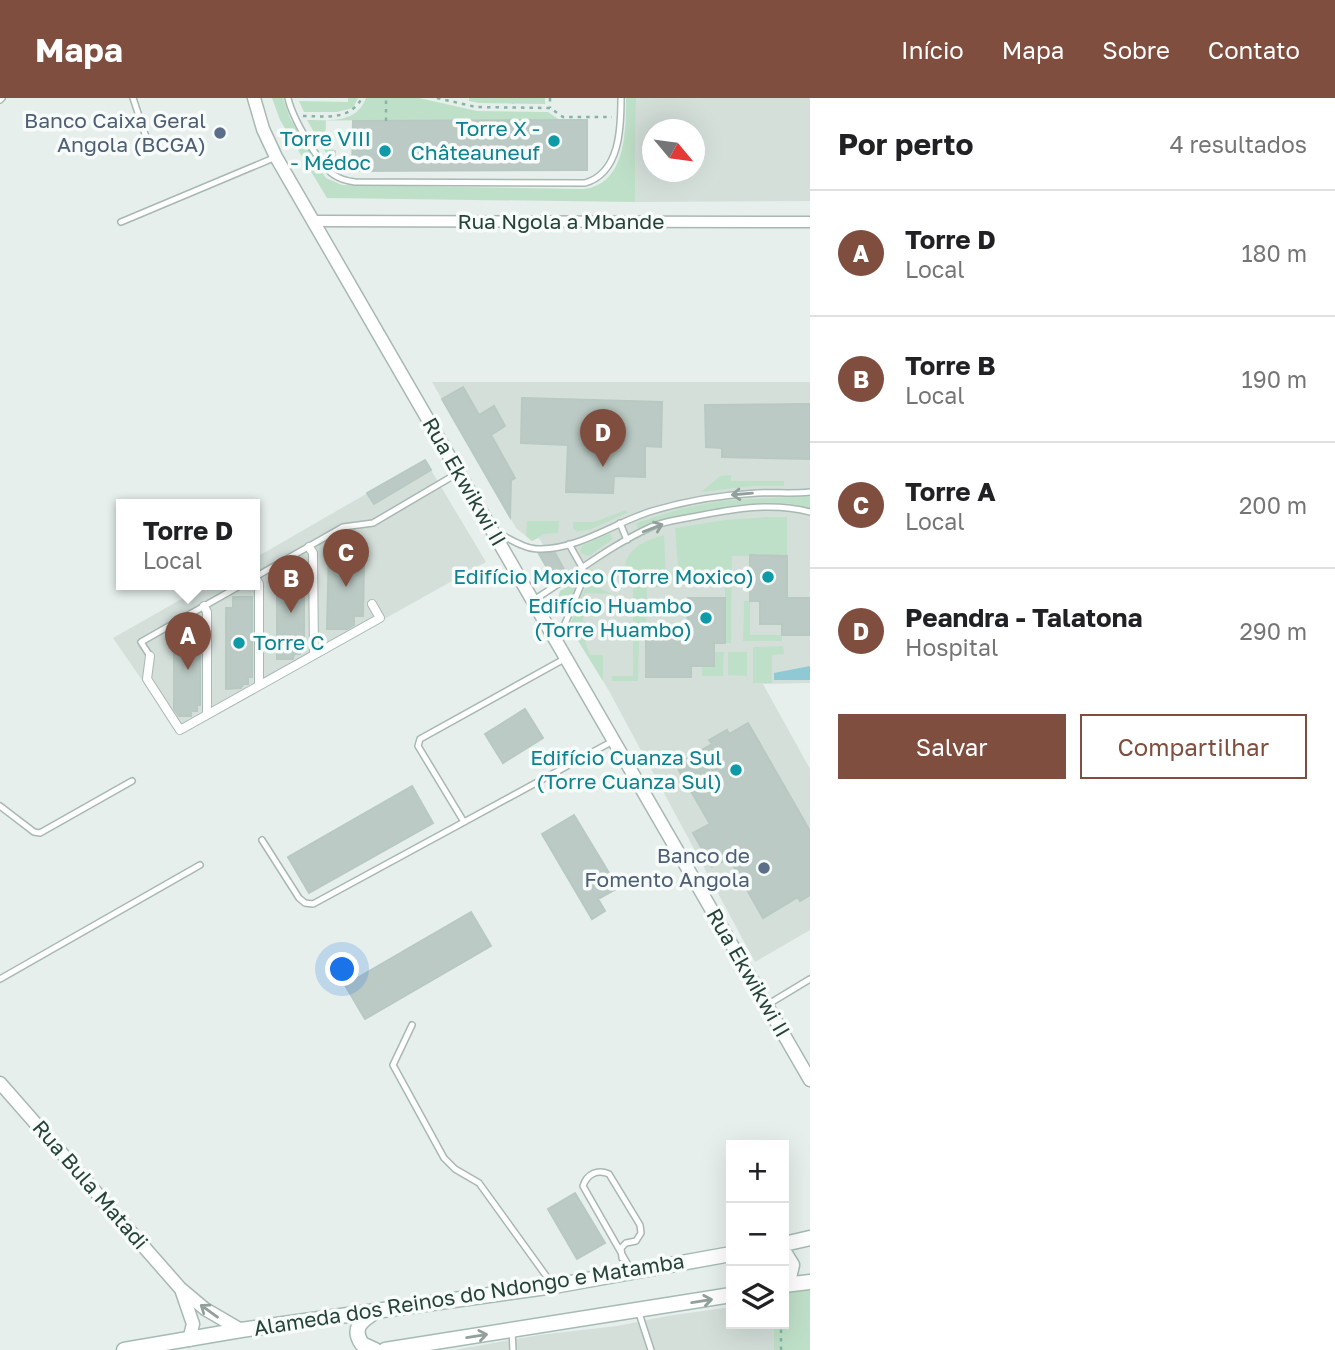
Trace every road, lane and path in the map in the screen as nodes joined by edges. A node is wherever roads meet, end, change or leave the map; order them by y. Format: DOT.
graph roads {
  1 [pos="133,98"];
  2 [pos="254,98"];
  3 [pos="288,98"];
  4 [pos="362,98"];
  5 [pos="386,98"];
  6 [pos="436,98"];
  7 [pos="550,98"];
  8 [pos="621,98"];
  9 [pos="453,100"];
  10 [pos="550,108"];
  11 [pos="295,116"];
  12 [pos="621,117"];
  13 [pos="386,121"];
  14 [pos="146,137"];
  15 [pos="276,157"];
  16 [pos="313,221"];
  17 [pos="121,222"];
  18 [pos="810,222"];
  19 [pos="458,473"];
  20 [pos="810,492"];
  21 [pos="810,512"];
  22 [pos="620,523"];
  23 [pos="491,530"];
  24 [pos="626,540"];
  25 [pos="569,544"];
  26 [pos="309,547"];
  27 [pos="583,569"];
  28 [pos="260,574"];
  29 [pos="232,590"];
  30 [pos="259,590"];
  31 [pos="532,600"];
  32 [pos="372,604"];
  33 [pos="204,606"];
  34 [pos="557,643"];
  35 [pos="314,654"];
  36 [pos="150,656"];
  37 [pos="566,658"];
  38 [pos="259,684"];
  39 [pos="207,713"];
  40 [pos="613,741"];
  41 [pos="132,781"];
  42 [pos="0,806"];
  43 [pos="464,822"];
  44 [pos="262,841"];
  45 [pos="200,865"];
  46 [pos="0,979"];
  47 [pos="810,979"];
  48 [pos="766,1005"];
  49 [pos="412,1026"];
  50 [pos="808,1071"];
  51 [pos="0,1083"];
  52 [pos="810,1238"];
  53 [pos="789,1243"];
  54 [pos="726,1255"];
  55 [pos="622,1258"];
  56 [pos="789,1260"];
  57 [pos="632,1272"];
  58 [pos="789,1278"];
  59 [pos="810,1282"];
  60 [pos="789,1284"];
  61 [pos="554,1286"];
  62 [pos="180,1288"];
  63 [pos="726,1296"];
  64 [pos="638,1310"];
  65 [pos="377,1312"];
  66 [pos="781,1329"];
  67 [pos="512,1330"];
  68 [pos="241,1331"];
  69 [pos="189,1340"];
  70 [pos="646,1341"];
  71 [pos="124,1350"];
  72 [pos="375,1350"];
  73 [pos="385,1350"];
  74 [pos="513,1350"];
  75 [pos="642,1350"];
  76 [pos="651,1350"];
  77 [pos="780,1350"];
  1 -- 14 [label="lane"];
  2 -- 15 [label="street, Rua Ekwikwi II"];
  3 -- 11 [label="lane"];
  4 -- 11 [label="path"];
  5 -- 13 [label="path"];
  6 -- 9 [label="path"];
  7 -- 10 [label="path"];
  8 -- 12 [label="lane"];
  9 -- 10 [label="path"];
  10 -- 12 [label="path"];
  11 -- 12 [label="lane"];
  15 -- 16 [label="street, Rua Ekwikwi II"];
  15 -- 17 [label="lane"];
  16 -- 18 [label="street, Rua Ngola a Mbande"];
  16 -- 19 [label="street, Rua Ekwikwi II"];
  19 -- 23 [label="street, Rua Ekwikwi II"];
  19 -- 26 [label="lane"];
  20 -- 22 [label="lane, one-way"];
  24 -- 21 [label="lane, one-way"];
  22 -- 24 [label="lane"];
  22 -- 25 [label="lane"];
  23 -- 25 [label="lane"];
  23 -- 31 [label="street, Rua Ekwikwi II"];
  24 -- 27 [label="lane"];
  25 -- 27 [label="lane"];
  26 -- 28 [label="lane"];
  26 -- 35 [label="street"];
  27 -- 31 [label="lane"];
  27 -- 34 [label="lane"];
  29 -- 33 [label="lane"];
  30 -- 38 [label="street"];
  31 -- 34 [label="street, Rua Ekwikwi II"];
  32 -- 35 [label="street"];
  33 -- 36 [label="lane"];
  33 -- 39 [label="street"];
  34 -- 37 [label="street, Rua Ekwikwi II"];
  35 -- 38 [label="street"];
  36 -- 39 [label="street"];
  37 -- 40 [label="street, Rua Ekwikwi II"];
  37 -- 43 [label="lane"];
  38 -- 39 [label="street"];
  40 -- 43 [label="lane"];
  40 -- 48 [label="street, Rua Ekwikwi II"];
  41 -- 42 [label="lane"];
  43 -- 44 [label="lane"];
  45 -- 46 [label="lane"];
  47 -- 48 [label="lane"];
  48 -- 50 [label="street, Rua Ekwikwi II"];
  49 -- 61 [label="lane"];
  51 -- 62 [label="street, Rua Bula Matadi"];
  52 -- 53 [label="main road"];
  54 -- 57 [label="main road, Alameda dos Reinos do Ndongo e Matamba"];
  55 -- 55 [label="lane"];
  55 -- 57 [label="lane"];
  56 -- 58 [label="main road"];
  57 -- 61 [label="main road, Alameda dos Reinos do Ndongo e Matamba"];
  59 -- 60 [label="main road"];
  61 -- 65 [label="main road, Alameda dos Reinos do Ndongo e Matamba"];
  68 -- 62 [label="street, Rua Bula Matadi, one-way"];
  62 -- 69 [label="street, Rua Bula Matadi"];
  64 -- 63 [label="main road, Alameda dos Reinos do Ndongo e Matamba, one-way"];
  64 -- 67 [label="main road, Alameda dos Reinos do Ndongo e Matamba"];
  64 -- 70 [label="lane"];
  65 -- 68 [label="main road, Alameda dos Reinos do Ndongo e Matamba"];
  65 -- 72 [label="main road"];
  66 -- 77 [label="path"];
  73 -- 67 [label="main road, Alameda dos Reinos do Ndongo e Matamba, one-way"];
  67 -- 74 [label="lane"];
  68 -- 69 [label="main road, Alameda dos Reinos do Ndongo e Matamba"];
  69 -- 71 [label="main road, Alameda dos Reinos do Ndongo e Matamba"];
  70 -- 75 [label="lane"];
  70 -- 76 [label="lane"];
}
